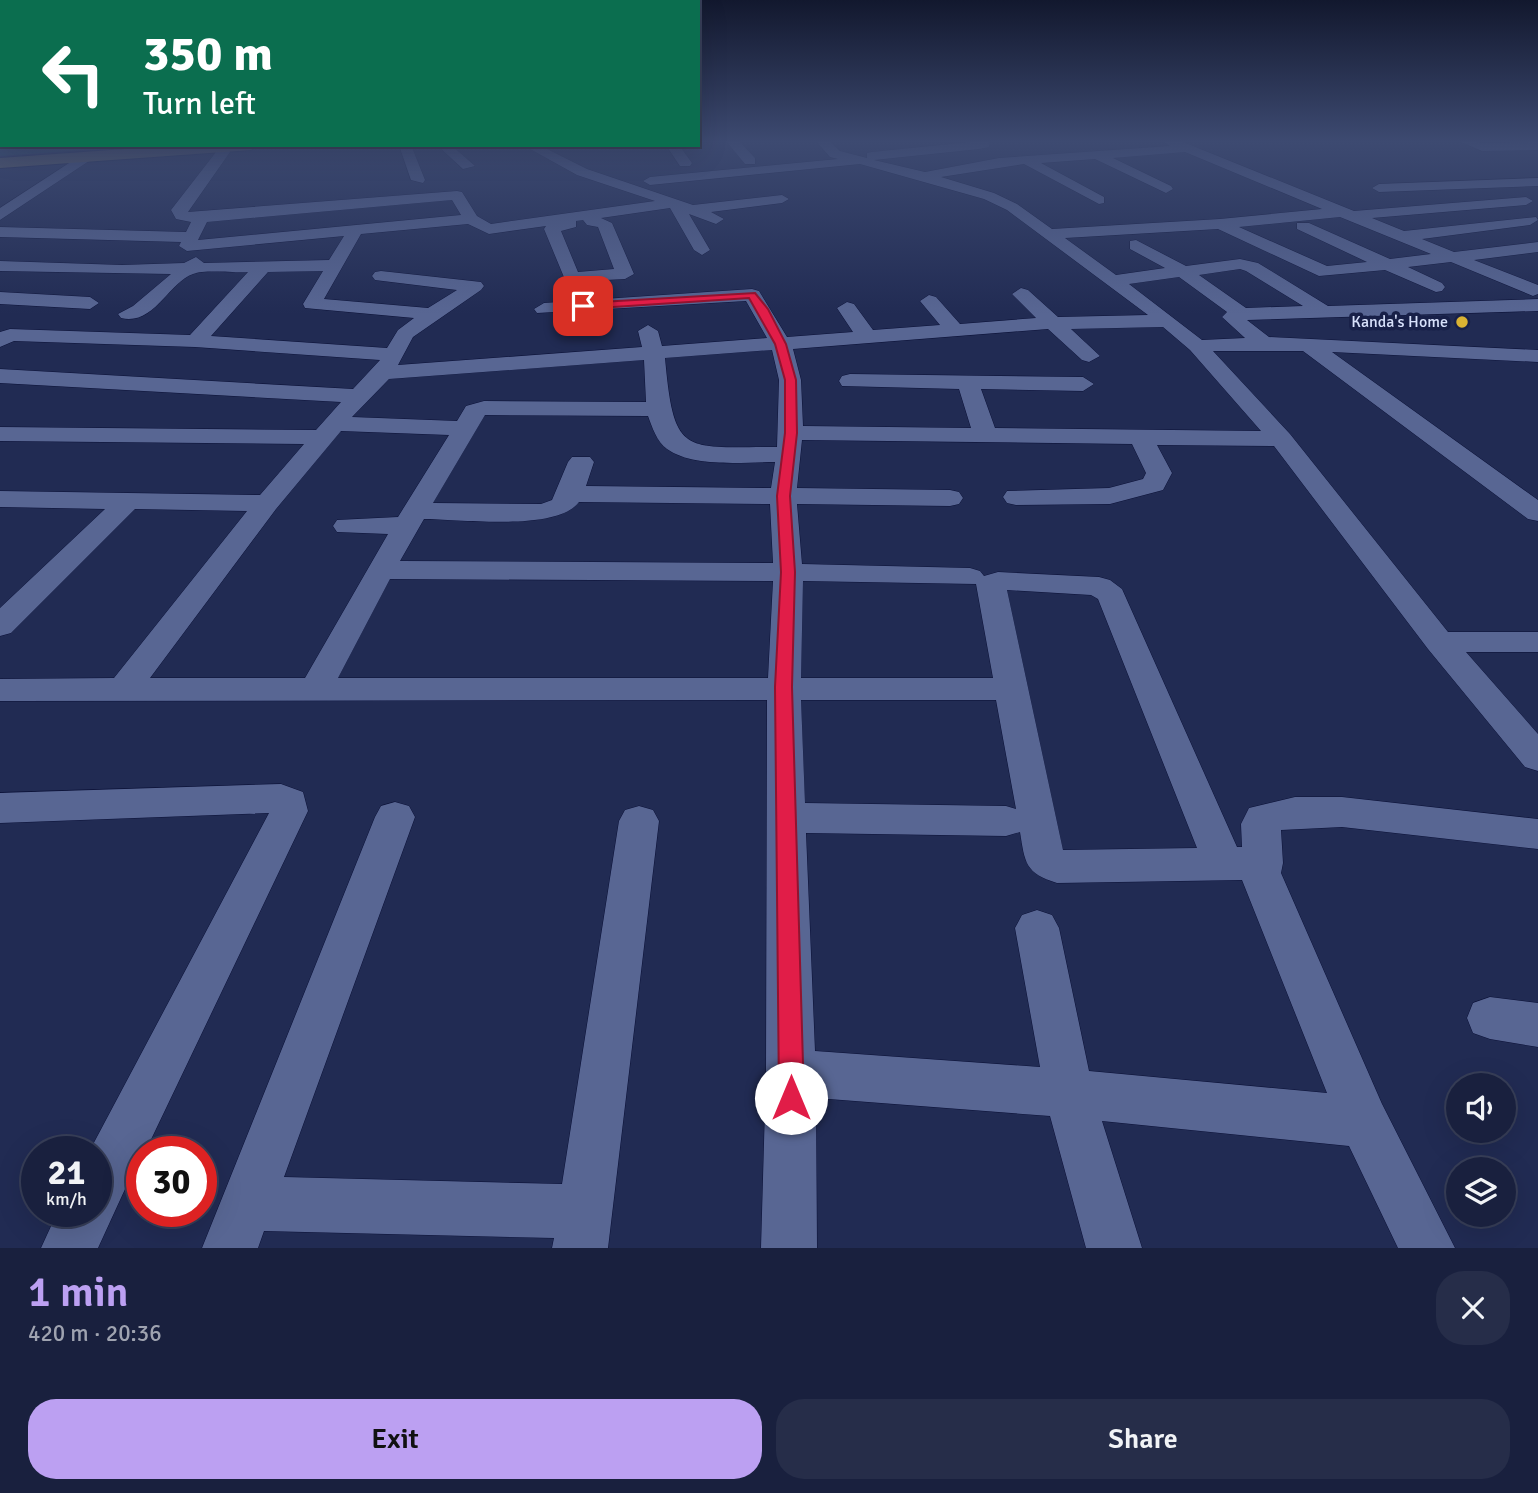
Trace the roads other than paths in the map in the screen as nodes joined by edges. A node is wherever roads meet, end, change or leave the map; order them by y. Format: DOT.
graph roads {
  1 [pos="27,198"];
  2 [pos="188,198"];
  3 [pos="421,198"];
  4 [pos="459,198"];
  5 [pos="661,198"];
  6 [pos="993,198"];
  7 [pos="1016,198"];
  8 [pos="1096,198"];
  9 [pos="1310,198"];
  10 [pos="782,199"];
  11 [pos="1099,200"];
  12 [pos="675,203"];
  13 [pos="1532,204"];
  14 [pos="694,209"];
  15 [pos="1,214"];
  16 [pos="1347,214"];
  17 [pos="587,215"];
  18 [pos="201,218"];
  19 [pos="565,218"];
  20 [pos="471,219"];
  21 [pos="716,219"];
  22 [pos="1538,219"];
  23 [pos="1051,222"];
  24 [pos="1220,224"];
  25 [pos="1304,226"];
  26 [pos="355,231"];
  27 [pos="0,232"];
  28 [pos="95,235"];
  29 [pos="190,237"];
  30 [pos="1402,237"];
  31 [pos="216,243"];
  32 [pos="1136,245"];
  33 [pos="1538,247"];
  34 [pos="702,250"];
  35 [pos="1456,258"];
  36 [pos="1387,264"];
  37 [pos="334,265"];
  38 [pos="0,267"];
  39 [pos="263,267"];
  40 [pos="33,268"];
  41 [pos="190,268"];
  42 [pos="1182,271"];
  43 [pos="381,276"];
  44 [pos="1110,281"];
  45 [pos="0,284"];
  46 [pos="1436,287"];
  47 [pos="1020,293"];
  48 [pos="1537,295"];
  49 [pos="0,298"];
  50 [pos="929,302"];
  51 [pos="90,303"];
  52 [pos="847,308"];
  53 [pos="544,309"];
  54 [pos="1322,310"];
  55 [pos="1474,310"];
  56 [pos="1242,313"];
  57 [pos="128,314"];
  58 [pos="432,314"];
  59 [pos="1168,321"];
  60 [pos="1053,323"];
  61 [pos="648,331"];
  62 [pos="956,331"];
  63 [pos="3,337"];
  64 [pos="867,337"];
  65 [pos="195,341"];
  66 [pos="1264,343"];
  67 [pos="780,344"];
  68 [pos="275,345"];
  69 [pos="1308,345"];
  70 [pos="1197,346"];
  71 [pos="654,355"];
  72 [pos="1089,356"];
  73 [pos="1531,356"];
  74 [pos="389,364"];
  75 [pos="0,376"];
  76 [pos="850,381"];
  77 [pos="968,383"];
  78 [pos="1083,384"];
  79 [pos="222,386"];
  80 [pos="358,396"];
  81 [pos="658,409"];
  82 [pos="465,428"];
  83 [pos="327,430"];
  84 [pos="0,434"];
  85 [pos="986,437"];
  86 [pos="1141,438"];
  87 [pos="1281,439"];
  88 [pos="789,444"];
  89 [pos="581,462"];
  90 [pos="1525,493"];
  91 [pos="571,494"];
  92 [pos="783,496"];
  93 [pos="1016,497"];
  94 [pos="950,498"];
  95 [pos="0,499"];
  96 [pos="128,501"];
  97 [pos="267,503"];
  98 [pos="1538,513"];
  99 [pos="412,518"];
  100 [pos="347,526"];
  101 [pos="380,570"];
  102 [pos="788,572"];
  103 [pos="970,577"];
  104 [pos="0,625"];
  105 [pos="1439,642"];
  106 [pos="1538,642"];
  107 [pos="784,687"];
  108 [pos="316,688"];
  109 [pos="123,689"];
  110 [pos="996,689"];
  111 [pos="0,690"];
  112 [pos="1538,758"];
  113 [pos="0,808"];
  114 [pos="396,817"];
  115 [pos="786,818"];
  116 [pos="639,821"];
  117 [pos="1006,821"];
  118 [pos="1538,834"];
  119 [pos="1238,842"];
  120 [pos="1037,928"];
  121 [pos="1490,1018"];
  122 [pos="1538,1024"];
  123 [pos="792,1073"];
  124 [pos="1069,1093"];
  125 [pos="1364,1122"];
  126 [pos="112,1162"];
  127 [pos="239,1225"];
  128 [pos="80,1227"];
  129 [pos="583,1230"];
  130 [pos="69,1248"];
  131 [pos="789,1248"];
  132 [pos="1114,1248"];
  133 [pos="1427,1248"];
  1 -- 15 [label="street"];
  2 -- 18 [label="street"];
  3 -- 18 [label="street"];
  4 -- 20 [label="street"];
  5 -- 12 [label="street"];
  6 -- 23 [label="street"];
  7 -- 23 [label="street"];
  8 -- 11 [label="street"];
  9 -- 16 [label="street"];
  10 -- 14 [label="street"];
  12 -- 14 [label="street"];
  12 -- 17 [label="street"];
  12 -- 34 [label="street"];
  13 -- 16 [label="street"];
  14 -- 21 [label="street"];
  16 -- 24 [label="street"];
  16 -- 30 [label="street"];
  17 -- 19 [label="street"];
  17 -- 19 [label="street"];
  18 -- 29 [label="street"];
  19 -- 20 [label="street"];
  20 -- 26 [label="street"];
  22 -- 30 [label="street"];
  23 -- 24 [label="street"];
  23 -- 44 [label="street"];
  24 -- 36 [label="street"];
  25 -- 36 [label="street"];
  26 -- 31 [label="street"];
  26 -- 37 [label="street"];
  27 -- 28 [label="street"];
  28 -- 29 [label="street"];
  28 -- 40 [label="street"];
  29 -- 31 [label="street"];
  30 -- 35 [label="street"];
  31 -- 41 [label="street"];
  32 -- 42 [label="street"];
  33 -- 35 [label="street"];
  35 -- 36 [label="street"];
  35 -- 48 [label="street"];
  36 -- 46 [label="street"];
  37 -- 39 [label="street"];
  37 -- 58 [label="street"];
  38 -- 40 [label="street"];
  39 -- 41 [label="street"];
  39 -- 65 [label="street"];
  40 -- 41 [label="street"];
  40 -- 45 [label="street"];
  41 -- 57 [label="street"];
  42 -- 44 [label="street"];
  42 -- 54 [label="street"];
  42 -- 56 [label="street"];
  43 -- 58 [label="street"];
  44 -- 59 [label="street"];
  47 -- 60 [label="street"];
  48 -- 54 [label="street"];
  49 -- 51 [label="street"];
  50 -- 62 [label="street"];
  52 -- 64 [label="street"];
  53 -- 67 [label="street"];
  54 -- 56 [label="street"];
  55 -- 73 [label="street"];
  56 -- 66 [label="street"];
  58 -- 74 [label="street"];
  59 -- 60 [label="street"];
  59 -- 70 [label="street"];
  60 -- 62 [label="street"];
  60 -- 72 [label="street"];
  61 -- 71 [label="street"];
  62 -- 64 [label="street"];
  63 -- 65 [label="street"];
  64 -- 67 [label="street"];
  65 -- 68 [label="street"];
  66 -- 69 [label="street"];
  66 -- 70 [label="street"];
  67 -- 71 [label="street"];
  67 -- 88 [label="street"];
  68 -- 74 [label="street"];
  68 -- 79 [label="street"];
  69 -- 73 [label="street"];
  69 -- 90 [label="street"];
  70 -- 87 [label="street"];
  71 -- 74 [label="street"];
  71 -- 81 [label="street"];
  74 -- 80 [label="street"];
  75 -- 79 [label="street"];
  76 -- 77 [label="street"];
  77 -- 78 [label="street"];
  77 -- 85 [label="street"];
  79 -- 80 [label="street"];
  80 -- 83 [label="street"];
  81 -- 82 [label="street"];
  81 -- 88 [label="street"];
  82 -- 83 [label="street"];
  82 -- 99 [label="street"];
  83 -- 84 [label="street"];
  83 -- 97 [label="street"];
  85 -- 86 [label="street"];
  85 -- 88 [label="street"];
  86 -- 87 [label="street"];
  86 -- 93 [label="street"];
  87 -- 105 [label="street"];
  88 -- 92 [label="street"];
  89 -- 91 [label="street"];
  90 -- 98 [label="street"];
  91 -- 92 [label="street"];
  91 -- 99 [label="street"];
  92 -- 94 [label="street"];
  92 -- 102 [label="street"];
  95 -- 96 [label="street"];
  96 -- 97 [label="street"];
  96 -- 104 [label="street"];
  97 -- 109 [label="street"];
  99 -- 100 [label="street"];
  99 -- 101 [label="street"];
  101 -- 102 [label="street"];
  101 -- 108 [label="street"];
  102 -- 103 [label="street"];
  102 -- 107 [label="street"];
  105 -- 106 [label="street"];
  105 -- 112 [label="street"];
  107 -- 108 [label="street"];
  107 -- 110 [label="street"];
  107 -- 115 [label="street"];
  108 -- 109 [label="street"];
  109 -- 111 [label="street"];
  113 -- 126 [label="street"];
  114 -- 127 [label="street"];
  115 -- 117 [label="street"];
  115 -- 123 [label="street"];
  116 -- 129 [label="street"];
  118 -- 119 [label="street"];
  119 -- 119 [label="street"];
  119 -- 125 [label="street"];
  120 -- 124 [label="street"];
  121 -- 122 [label="street"];
  123 -- 124 [label="street"];
  123 -- 131 [label="street"];
  124 -- 125 [label="street"];
  124 -- 132 [label="street"];
  125 -- 133 [label="street"];
  127 -- 129 [label="street"];
  128 -- 130 [label="street"];
}
